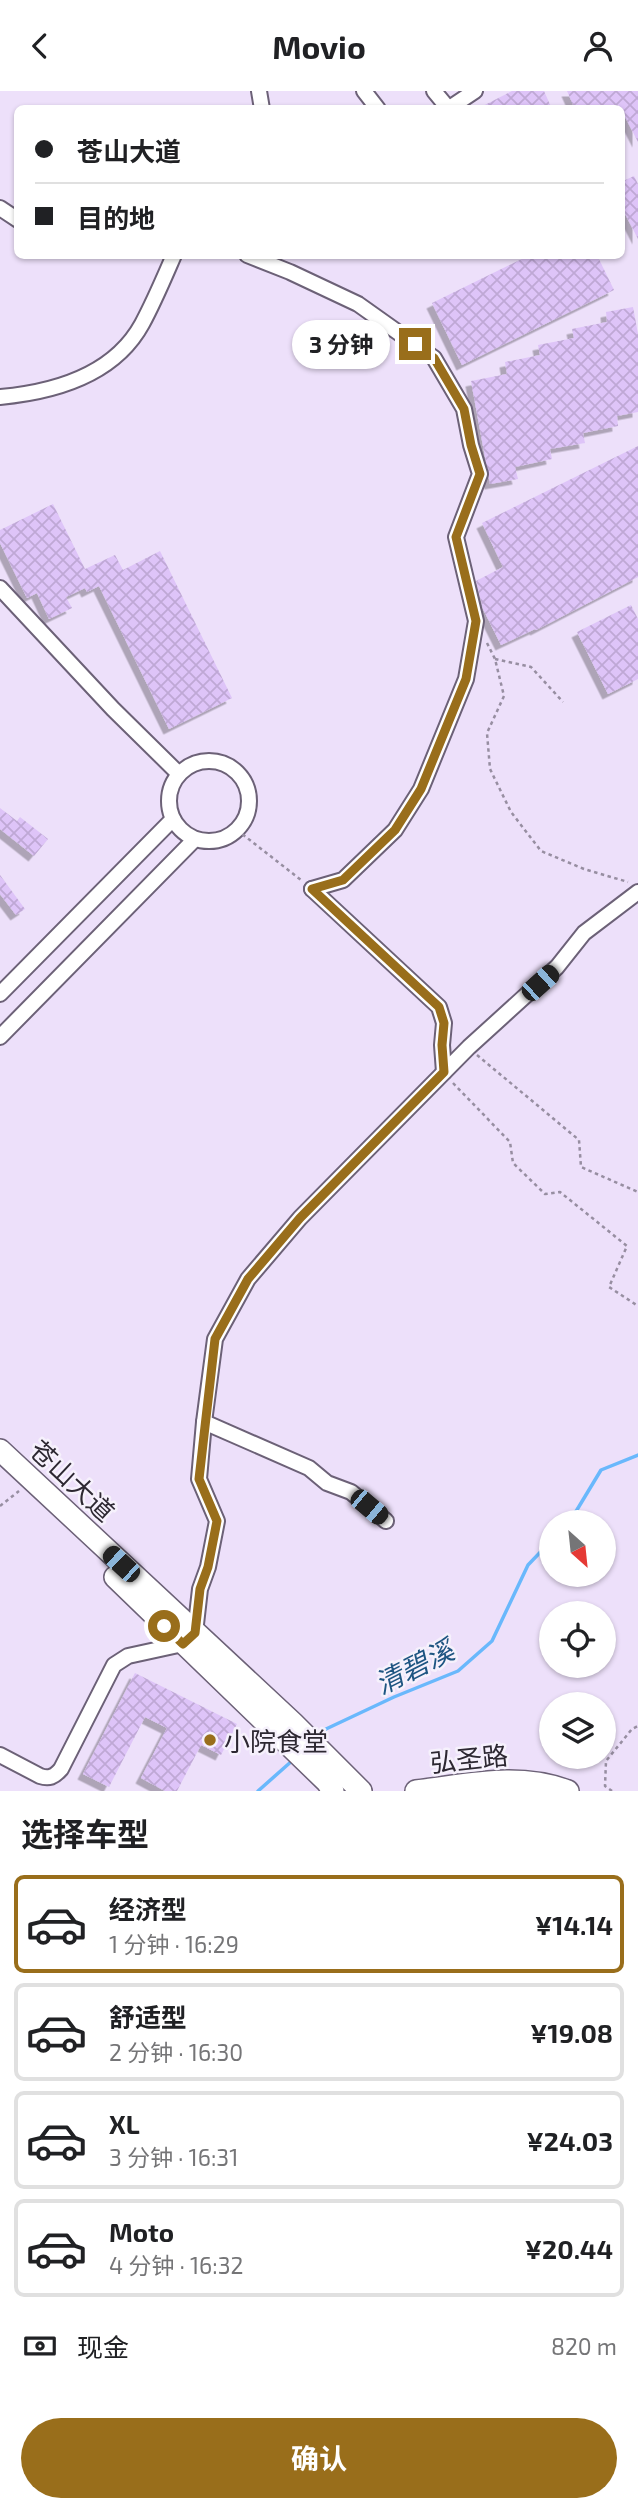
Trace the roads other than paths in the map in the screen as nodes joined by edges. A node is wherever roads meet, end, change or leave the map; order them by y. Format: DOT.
graph roads {
  1 [pos="364,91"];
  2 [pos="434,91"];
  3 [pos="475,91"];
  4 [pos="375,105"];
  5 [pos="446,105"];
  6 [pos="453,105"];
  7 [pos="172,259"];
  8 [pos="257,259"];
  9 [pos="0,397"];
  10 [pos="0,588"];
  11 [pos="179,774"];
  12 [pos="173,819"];
  13 [pos="195,839"];
  14 [pos="634,887"];
  15 [pos="0,994"];
  16 [pos="0,1037"];
  17 [pos="444,1072"];
  18 [pos="204,1422"];
  19 [pos="0,1450"];
  20 [pos="0,1469"];
  21 [pos="386,1521"];
  22 [pos="189,1638"];
  23 [pos="0,1755"];
  24 [pos="334,1783"];
  25 [pos="361,1791"];
  26 [pos="375,1791"];
  27 [pos="415,1791"];
  28 [pos="568,1791"];
  1 -- 4 [label="street"];
  2 -- 5 [label="street"];
  3 -- 6 [label="street"];
  7 -- 9 [label="street"];
  8 -- 17 [label="street"];
  10 -- 11 [label="street"];
  11 -- 12 [label="street"];
  11 -- 13 [label="street"];
  12 -- 13 [label="street"];
  12 -- 15 [label="street"];
  13 -- 16 [label="street"];
  14 -- 17 [label="street"];
  17 -- 18 [label="street"];
  18 -- 21 [label="street"];
  18 -- 22 [label="street"];
  19 -- 22 [label="main road, 苍山大道"];
  20 -- 22 [label="main road, 苍山大道"];
  22 -- 23 [label="street"];
  22 -- 24 [label="main road, 苍山大道"];
  24 -- 25 [label="main road"];
  24 -- 26 [label="main road"];
  27 -- 28 [label="main road, 弘圣路"];
}
